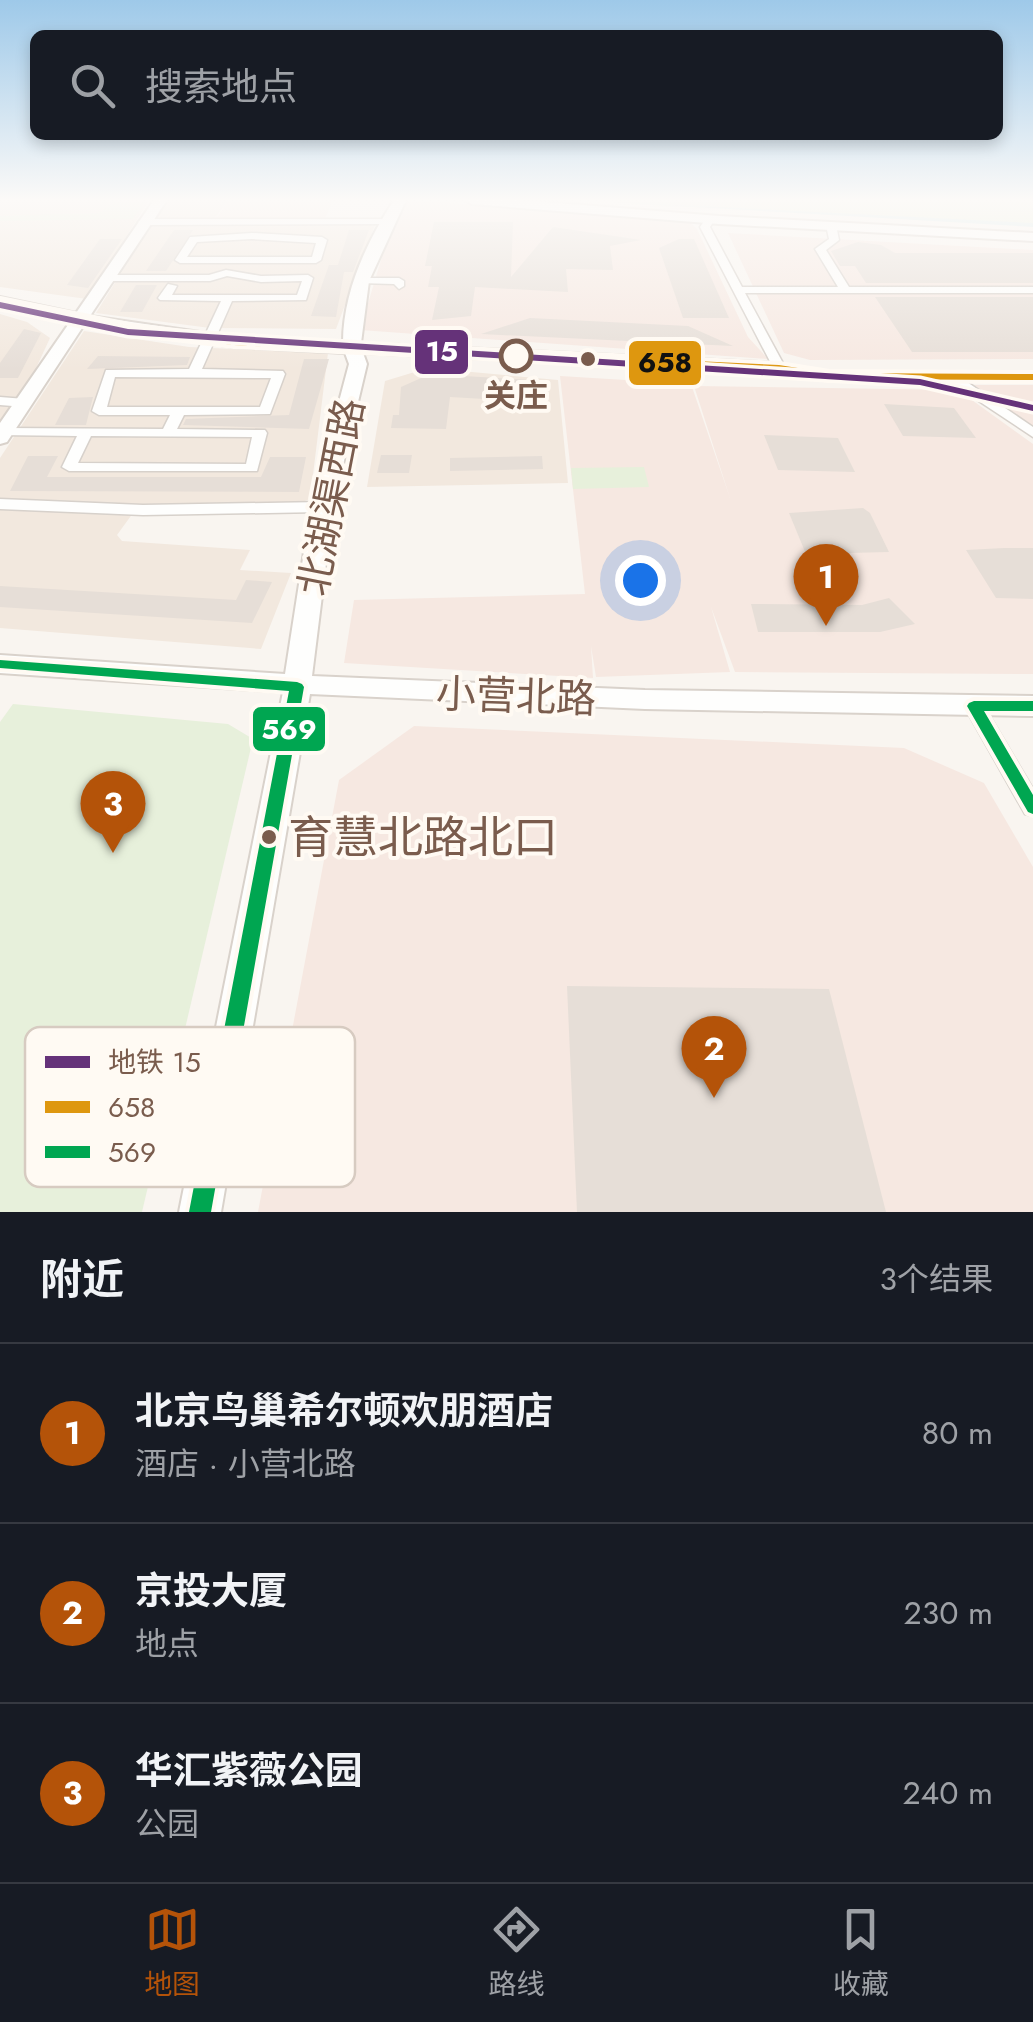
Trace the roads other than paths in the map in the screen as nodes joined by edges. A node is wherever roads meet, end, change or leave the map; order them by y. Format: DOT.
graph roads {
  1 [pos="120,257"];
  2 [pos="182,257"];
  3 [pos="317,257"];
  4 [pos="372,257"];
  5 [pos="720,257"];
  6 [pos="825,257"];
  7 [pos="250,259"];
  8 [pos="242,273"];
  9 [pos="105,278"];
  10 [pos="363,281"];
  11 [pos="172,286"];
  12 [pos="399,286"];
  13 [pos="738,290"];
  14 [pos="846,290"];
  15 [pos="1033,290"];
  16 [pos="228,298"];
  17 [pos="0,302"];
  18 [pos="78,318"];
  19 [pos="208,339"];
  20 [pos="352,344"];
  21 [pos="779,368"];
  22 [pos="194,373"];
  23 [pos="1033,373"];
  24 [pos="949,376"];
  25 [pos="0,402"];
  26 [pos="26,402"];
  27 [pos="179,411"];
  28 [pos="86,432"];
  29 [pos="168,432"];
  30 [pos="1033,434"];
  31 [pos="2,435"];
  32 [pos="0,504"];
  33 [pos="322,506"];
  34 [pos="0,664"];
  35 [pos="0,680"];
  36 [pos="296,695"];
  37 [pos="1033,706"];
  38 [pos="977,712"];
  39 [pos="1033,719"];
  40 [pos="1033,808"];
  41 [pos="234,1027"];
  42 [pos="205,1187"];
  43 [pos="200,1212"];
  1 -- 9 [label="street"];
  2 -- 7 [label="street"];
  3 -- 7 [label="street"];
  4 -- 10 [label="street, 北湖渠西路"];
  5 -- 13 [label="street"];
  6 -- 14 [label="street"];
  7 -- 8 [label="street"];
  8 -- 9 [label="street"];
  8 -- 16 [label="street"];
  9 -- 18 [label="street"];
  10 -- 12 [label="street"];
  10 -- 20 [label="street, 北湖渠西路"];
  11 -- 16 [label="street"];
  13 -- 14 [label="street"];
  13 -- 21 [label="street"];
  14 -- 15 [label="street"];
  16 -- 19 [label="street"];
  17 -- 18 [label="street"];
  18 -- 19 [label="street"];
  18 -- 26 [label="street"];
  19 -- 20 [label="street"];
  19 -- 22 [label="street"];
  20 -- 21 [label="street"];
  20 -- 33 [label="street, 北湖渠西路"];
  21 -- 23 [label="street"];
  21 -- 24 [label="street"];
  22 -- 27 [label="street"];
  22 -- 27 [label="street"];
  23 -- 24 [label="street"];
  24 -- 30 [label="street"];
  25 -- 26 [label="street"];
  26 -- 31 [label="street"];
  27 -- 29 [label="street"];
  28 -- 29 [label="street"];
  28 -- 29 [label="street"];
  28 -- 31 [label="street"];
  32 -- 33 [label="street"];
  33 -- 36 [label="street, 北湖渠西路"];
  34 -- 36 [label="street, 小营北路"];
  35 -- 36 [label="street, 小营北路"];
  36 -- 38 [label="street, 小营北路"];
  36 -- 41 [label="street, 北湖渠西路"];
  37 -- 38 [label="street, 小营北路"];
  38 -- 39 [label="street, 小营北路"];
  38 -- 40 [label="street"];
  42 -- 43 [label="street, 北湖渠西路"];
}
